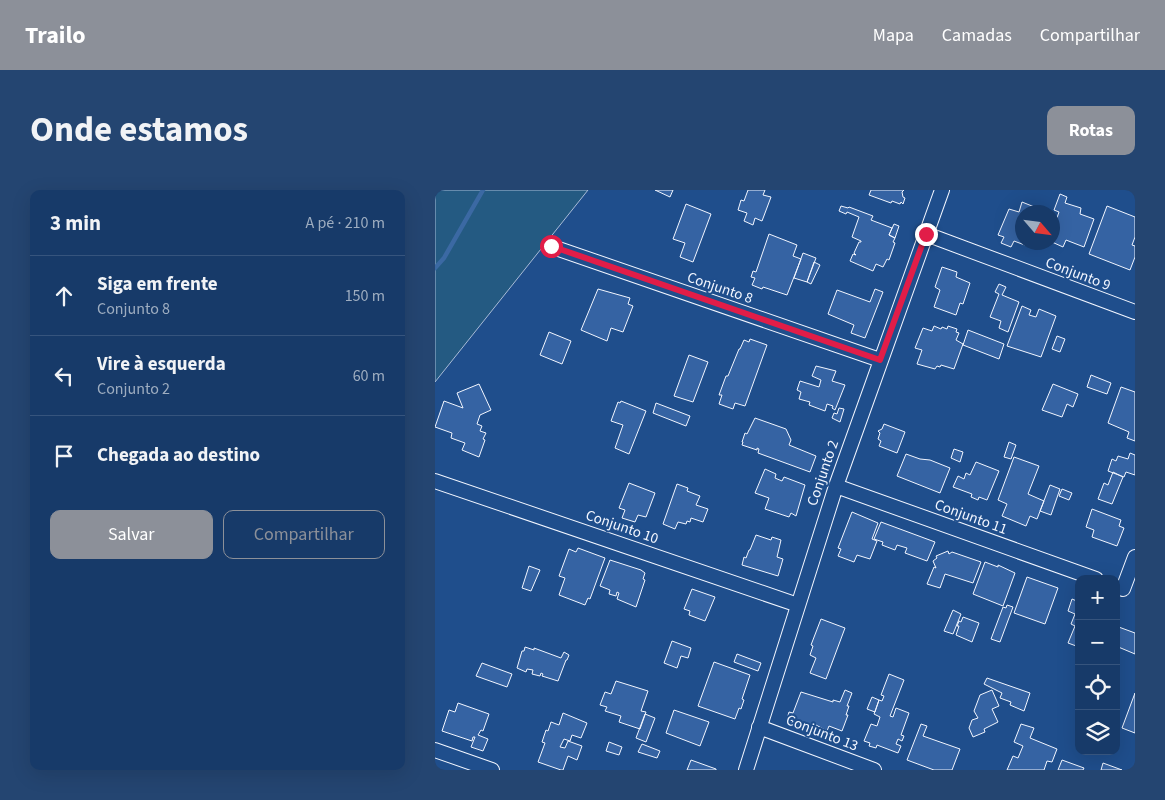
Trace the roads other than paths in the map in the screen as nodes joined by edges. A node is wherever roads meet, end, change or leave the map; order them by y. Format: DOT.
graph roads {
  1 [pos="942,190"];
  2 [pos="926,234"];
  3 [pos="551,246"];
  4 [pos="1135,312"];
  5 [pos="880,360"];
  6 [pos="435,481"];
  7 [pos="835,486"];
  8 [pos="1135,557"];
  9 [pos="1085,575"];
  10 [pos="1125,589"];
  11 [pos="798,605"];
  12 [pos="759,727"];
  13 [pos="435,750"];
  14 [pos="492,770"];
  15 [pos="746,770"];
  16 [pos="874,770"];
  1 -- 2 [label="street, Conjunto 2"];
  2 -- 4 [label="street, Conjunto 9"];
  2 -- 5 [label="street, Conjunto 2"];
  3 -- 5 [label="street, Conjunto 8"];
  5 -- 7 [label="street, Conjunto 2"];
  6 -- 11 [label="street, Conjunto 10"];
  7 -- 9 [label="street, Conjunto 11"];
  7 -- 11 [label="street, Conjunto 2"];
  8 -- 10 [label="street"];
  11 -- 12 [label="street, Conjunto 2"];
  12 -- 15 [label="street, Conjunto 2"];
  12 -- 16 [label="street, Conjunto 13"];
  13 -- 14 [label="street"];
}
